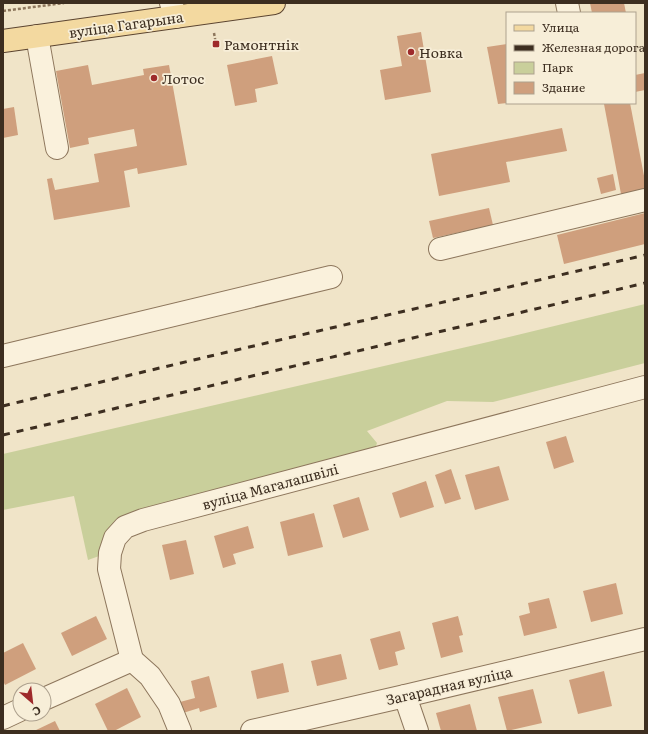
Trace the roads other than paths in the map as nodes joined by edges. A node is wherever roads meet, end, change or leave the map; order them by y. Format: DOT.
graph roads {
  1 [pos="274,3"];
  2 [pos="173,10"];
  3 [pos="37,36"];
  4 [pos="3,41"];
  5 [pos="58,148"];
  6 [pos="645,200"];
  7 [pos="440,249"];
  8 [pos="331,277"];
  9 [pos="3,356"];
  10 [pos="645,387"];
  11 [pos="645,638"];
  12 [pos="132,660"];
  13 [pos="52,695"];
  14 [pos="405,696"];
  15 [pos="180,731"];
  16 [pos="252,731"];
  17 [pos="417,731"];
  1 -- 2 [label="main road, вуліца Гагарына"];
  2 -- 3 [label="main road, вуліца Гагарына"];
  3 -- 4 [label="main road, вуліца Гагарына"];
  3 -- 5 [label="street"];
  6 -- 7 [label="street"];
  8 -- 9 [label="street"];
  10 -- 12 [label="street, вуліца Магалашвілі"];
  11 -- 14 [label="street, Загарадная вуліца"];
  12 -- 13 [label="street"];
  12 -- 15 [label="street"];
  14 -- 16 [label="street, Загарадная вуліца"];
  14 -- 17 [label="street"];
}
